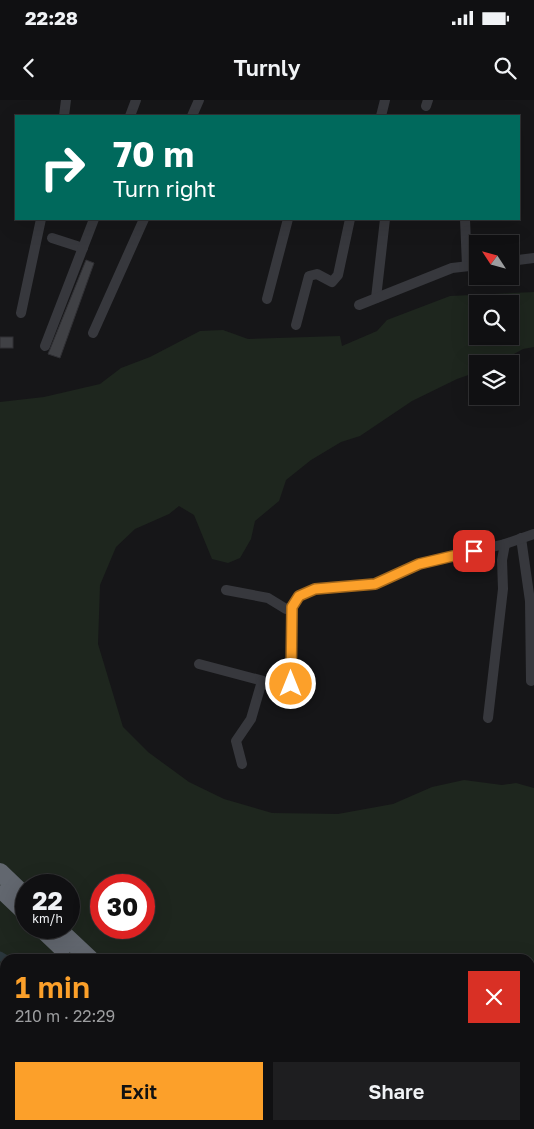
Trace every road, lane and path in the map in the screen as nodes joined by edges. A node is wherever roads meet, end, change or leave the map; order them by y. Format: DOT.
graph roads {
  1 [pos="66,100"];
  2 [pos="136,100"];
  3 [pos="199,100"];
  4 [pos="386,100"];
  5 [pos="64,115"];
  6 [pos="130,115"];
  7 [pos="192,115"];
  8 [pos="381,115"];
  9 [pos="41,220"];
  10 [pos="94,220"];
  11 [pos="144,220"];
  12 [pos="288,220"];
  13 [pos="350,220"];
  14 [pos="385,220"];
  15 [pos="465,220"];
  16 [pos="52,238"];
  17 [pos="469,245"];
  18 [pos="83,248"];
  19 [pos="534,258"];
  20 [pos="519,260"];
  21 [pos="469,265"];
  22 [pos="376,298"];
  23 [pos="267,299"];
  24 [pos="359,305"];
  25 [pos="21,313"];
  26 [pos="296,324"];
  27 [pos="93,333"];
  28 [pos="45,346"];
  29 [pos="534,534"];
  30 [pos="522,538"];
  31 [pos="505,544"];
  32 [pos="226,590"];
  33 [pos="292,607"];
  34 [pos="199,664"];
  35 [pos="262,681"];
  36 [pos="531,681"];
  37 [pos="488,718"];
  38 [pos="242,764"];
  39 [pos="0,872"];
  40 [pos="15,886"];
  41 [pos="0,888"];
  42 [pos="15,902"];
  43 [pos="52,939"];
  44 [pos="69,939"];
  45 [pos="68,954"];
  46 [pos="85,954"];
  1 -- 5 [label="street"];
  2 -- 6 [label="street"];
  3 -- 7 [label="street"];
  4 -- 8 [label="street"];
  9 -- 25 [label="street"];
  10 -- 18 [label="street"];
  11 -- 27 [label="street"];
  12 -- 23 [label="street"];
  13 -- 26 [label="street"];
  14 -- 22 [label="street"];
  15 -- 17 [label="street"];
  16 -- 18 [label="street"];
  18 -- 28 [label="street"];
  19 -- 20 [label="street"];
  21 -- 22 [label="street"];
  22 -- 24 [label="street"];
  29 -- 30 [label="street"];
  30 -- 31 [label="street"];
  30 -- 36 [label="street"];
  31 -- 33 [label="street"];
  31 -- 37 [label="street"];
  32 -- 33 [label="street"];
  33 -- 35 [label="street"];
  34 -- 35 [label="street"];
  35 -- 38 [label="street"];
  39 -- 40 [label="highway"];
  41 -- 42 [label="highway"];
  43 -- 45 [label="highway"];
  44 -- 46 [label="highway"];
}
